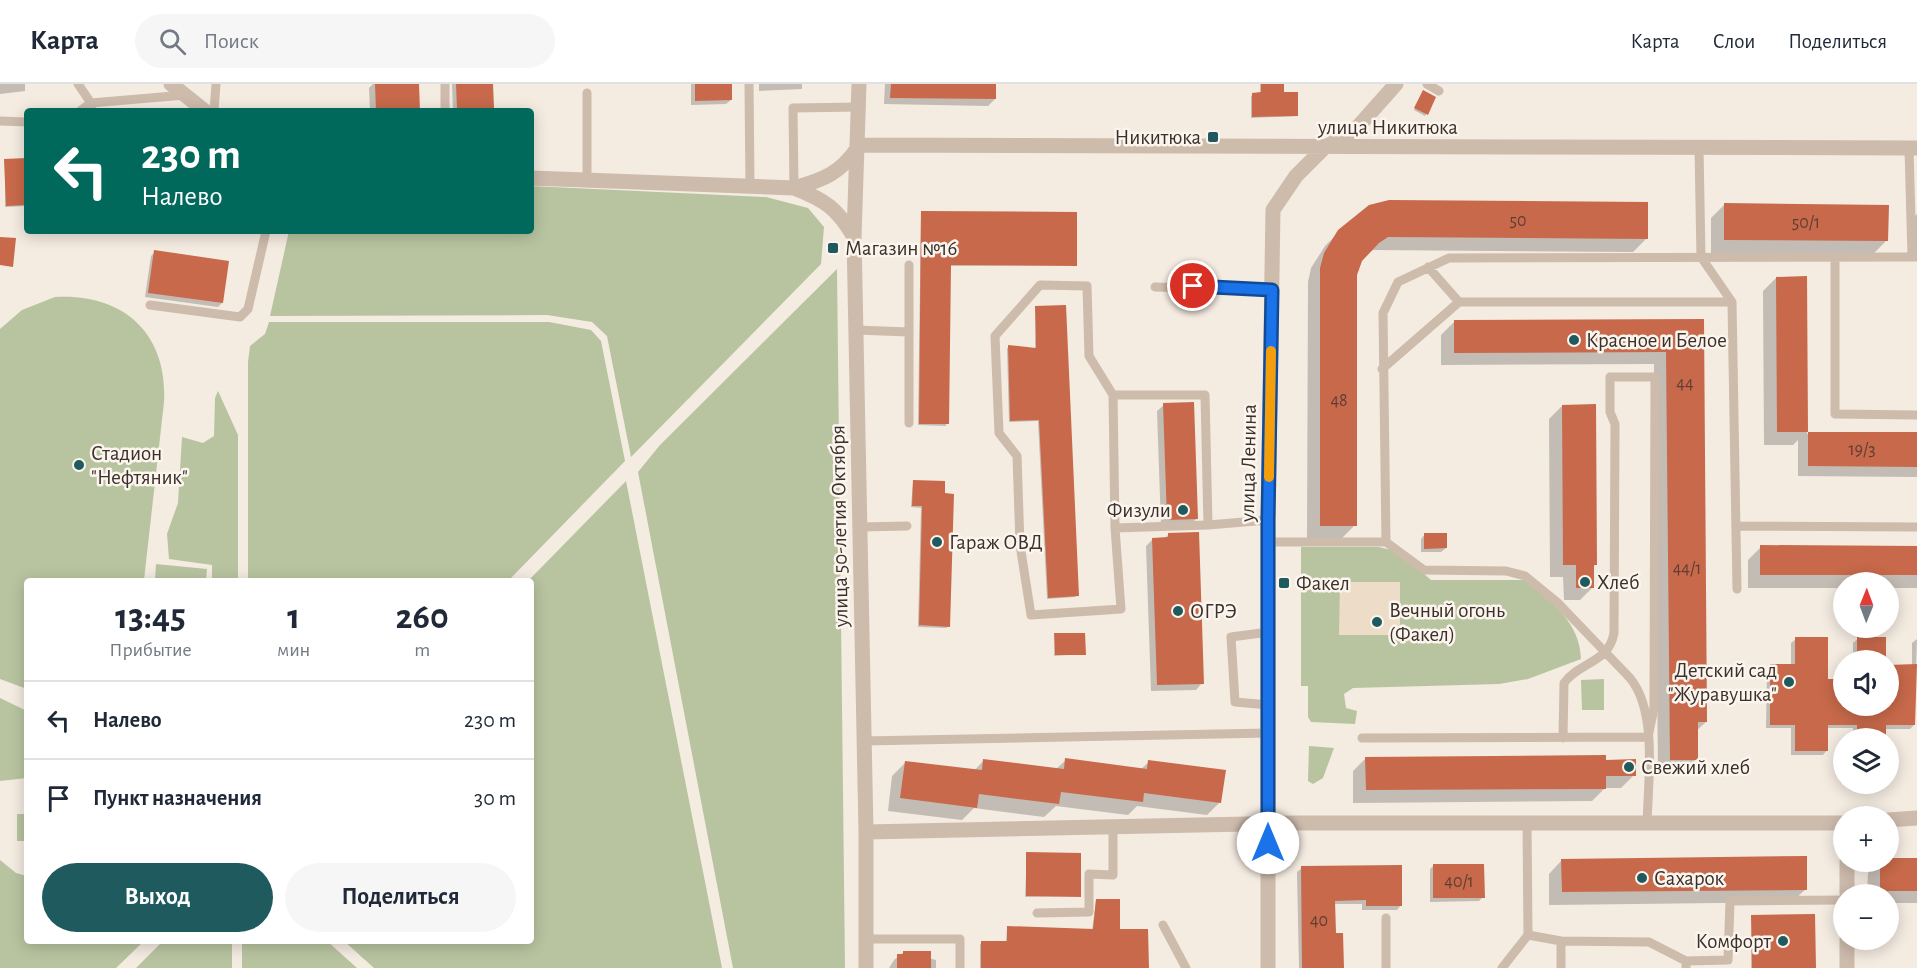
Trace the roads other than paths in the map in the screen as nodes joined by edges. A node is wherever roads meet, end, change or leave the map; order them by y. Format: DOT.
graph roads {
  1 [pos="78,84"];
  2 [pos="171,84"];
  3 [pos="216,84"];
  4 [pos="445,84"];
  5 [pos="749,84"];
  6 [pos="859,84"];
  7 [pos="1396,84"];
  8 [pos="1427,84"];
  9 [pos="1438,91"];
  10 [pos="587,93"];
  11 [pos="187,95"];
  12 [pos="859,106"];
  13 [pos="92,107"];
  14 [pos="202,108"];
  15 [pos="214,108"];
  16 [pos="445,108"];
  17 [pos="0,121"];
  18 [pos="24,122"];
  19 [pos="859,145"];
  20 [pos="1324,148"];
  21 [pos="1700,148"];
  22 [pos="1913,148"];
  23 [pos="534,178"];
  24 [pos="587,180"];
  25 [pos="750,186"];
  26 [pos="794,188"];
  27 [pos="265,234"];
  28 [pos="855,237"];
  29 [pos="1914,256"];
  30 [pos="1701,257"];
  31 [pos="1835,258"];
  32 [pos="909,265"];
  33 [pos="1428,267"];
  34 [pos="1155,287"];
  35 [pos="1272,290"];
  36 [pos="1459,302"];
  37 [pos="1732,302"];
  38 [pos="150,304"];
  39 [pos="856,330"];
  40 [pos="909,332"];
  41 [pos="1382,369"];
  42 [pos="1113,395"];
  43 [pos="1917,415"];
  44 [pos="909,423"];
  45 [pos="1268,520"];
  46 [pos="1208,525"];
  47 [pos="906,526"];
  48 [pos="1737,526"];
  49 [pos="860,527"];
  50 [pos="1917,527"];
  51 [pos="1116,528"];
  52 [pos="1269,542"];
  53 [pos="1386,542"];
  54 [pos="1737,589"];
  55 [pos="1269,632"];
  56 [pos="1607,653"];
  57 [pos="1269,705"];
  58 [pos="1268,733"];
  59 [pos="1648,737"];
  60 [pos="1362,738"];
  61 [pos="1563,738"];
  62 [pos="864,741"];
  63 [pos="1917,818"];
  64 [pos="1899,819"];
  65 [pos="1527,822"];
  66 [pos="1833,823"];
  67 [pos="1268,824"];
  68 [pos="1647,824"];
  69 [pos="1113,828"];
  70 [pos="866,832"];
  71 [pos="1833,900"];
  72 [pos="1037,913"];
  73 [pos="1386,918"];
  74 [pos="1163,925"];
  75 [pos="1528,935"];
  76 [pos="866,939"];
  77 [pos="1561,940"];
  78 [pos="1847,950"];
  79 [pos="1686,964"];
  80 [pos="866,968"];
  81 [pos="960,968"];
  82 [pos="1186,968"];
  83 [pos="1268,968"];
  84 [pos="1386,968"];
  85 [pos="1502,968"];
  86 [pos="1561,968"];
  87 [pos="1847,968"];
  1 -- 13 [label="lane"];
  2 -- 11 [label="street"];
  3 -- 15 [label="lane"];
  4 -- 16 [label="lane"];
  5 -- 25 [label="lane"];
  6 -- 12 [label="street, улица 50-летия Октября"];
  7 -- 20 [label="street, улица Ленина"];
  8 -- 9 [label="lane"];
  10 -- 24 [label="lane"];
  11 -- 13 [label="lane"];
  11 -- 14 [label="street"];
  12 -- 19 [label="street, улица 50-летия Октября"];
  12 -- 26 [label="lane"];
  17 -- 18 [label="lane"];
  19 -- 20 [label="street, улица Никитюка"];
  19 -- 26 [label="street"];
  19 -- 28 [label="street, улица 50-летия Октября"];
  20 -- 21 [label="street, улица Никитюка"];
  20 -- 35 [label="street, улица Ленина"];
  21 -- 22 [label="street, улица Никитюка"];
  21 -- 30 [label="lane"];
  22 -- 29 [label="lane"];
  23 -- 24 [label="street"];
  24 -- 25 [label="street"];
  25 -- 26 [label="street"];
  26 -- 28 [label="street"];
  27 -- 38 [label="lane"];
  28 -- 39 [label="street, улица 50-летия Октября"];
  29 -- 31 [label="lane"];
  30 -- 31 [label="lane"];
  30 -- 33 [label="lane"];
  30 -- 37 [label="lane"];
  31 -- 43 [label="lane"];
  32 -- 40 [label="lane"];
  33 -- 36 [label="lane"];
  33 -- 41 [label="lane"];
  34 -- 35 [label="lane"];
  35 -- 45 [label="street, улица Ленина"];
  36 -- 37 [label="lane"];
  36 -- 41 [label="lane"];
  37 -- 48 [label="lane"];
  39 -- 40 [label="lane"];
  39 -- 49 [label="street, улица 50-летия Октября"];
  40 -- 44 [label="lane"];
  41 -- 53 [label="lane"];
  42 -- 46 [label="lane"];
  42 -- 51 [label="lane"];
  42 -- 51 [label="lane"];
  45 -- 46 [label="lane"];
  45 -- 52 [label="street, улица Ленина"];
  46 -- 51 [label="lane"];
  47 -- 49 [label="lane"];
  48 -- 50 [label="lane"];
  48 -- 54 [label="lane"];
  49 -- 62 [label="street, улица 50-летия Октября"];
  52 -- 53 [label="lane"];
  52 -- 55 [label="street, улица Ленина"];
  53 -- 56 [label="lane"];
  55 -- 57 [label="street, улица Ленина"];
  55 -- 57 [label="lane"];
  56 -- 59 [label="lane"];
  56 -- 59 [label="lane"];
  56 -- 61 [label="lane"];
  57 -- 58 [label="street, улица Ленина"];
  58 -- 62 [label="lane"];
  58 -- 67 [label="street, улица Ленина"];
  59 -- 61 [label="lane"];
  59 -- 68 [label="lane"];
  60 -- 61 [label="lane"];
  62 -- 70 [label="street, улица 50-летия Октября"];
  63 -- 64 [label="street"];
  65 -- 67 [label="street"];
  65 -- 68 [label="street"];
  65 -- 75 [label="lane"];
  66 -- 68 [label="street"];
  67 -- 69 [label="street"];
  67 -- 83 [label="street, улица Ленина"];
  69 -- 70 [label="street"];
  69 -- 72 [label="lane"];
  70 -- 76 [label="street, улица 50-летия Октября"];
  71 -- 79 [label="lane"];
  73 -- 84 [label="lane"];
  74 -- 82 [label="lane"];
  75 -- 77 [label="lane"];
  75 -- 85 [label="lane"];
  76 -- 80 [label="street, улица 50-летия Октября"];
  76 -- 81 [label="lane"];
  77 -- 79 [label="lane"];
  77 -- 86 [label="lane"];
  78 -- 87 [label="street"];
}
